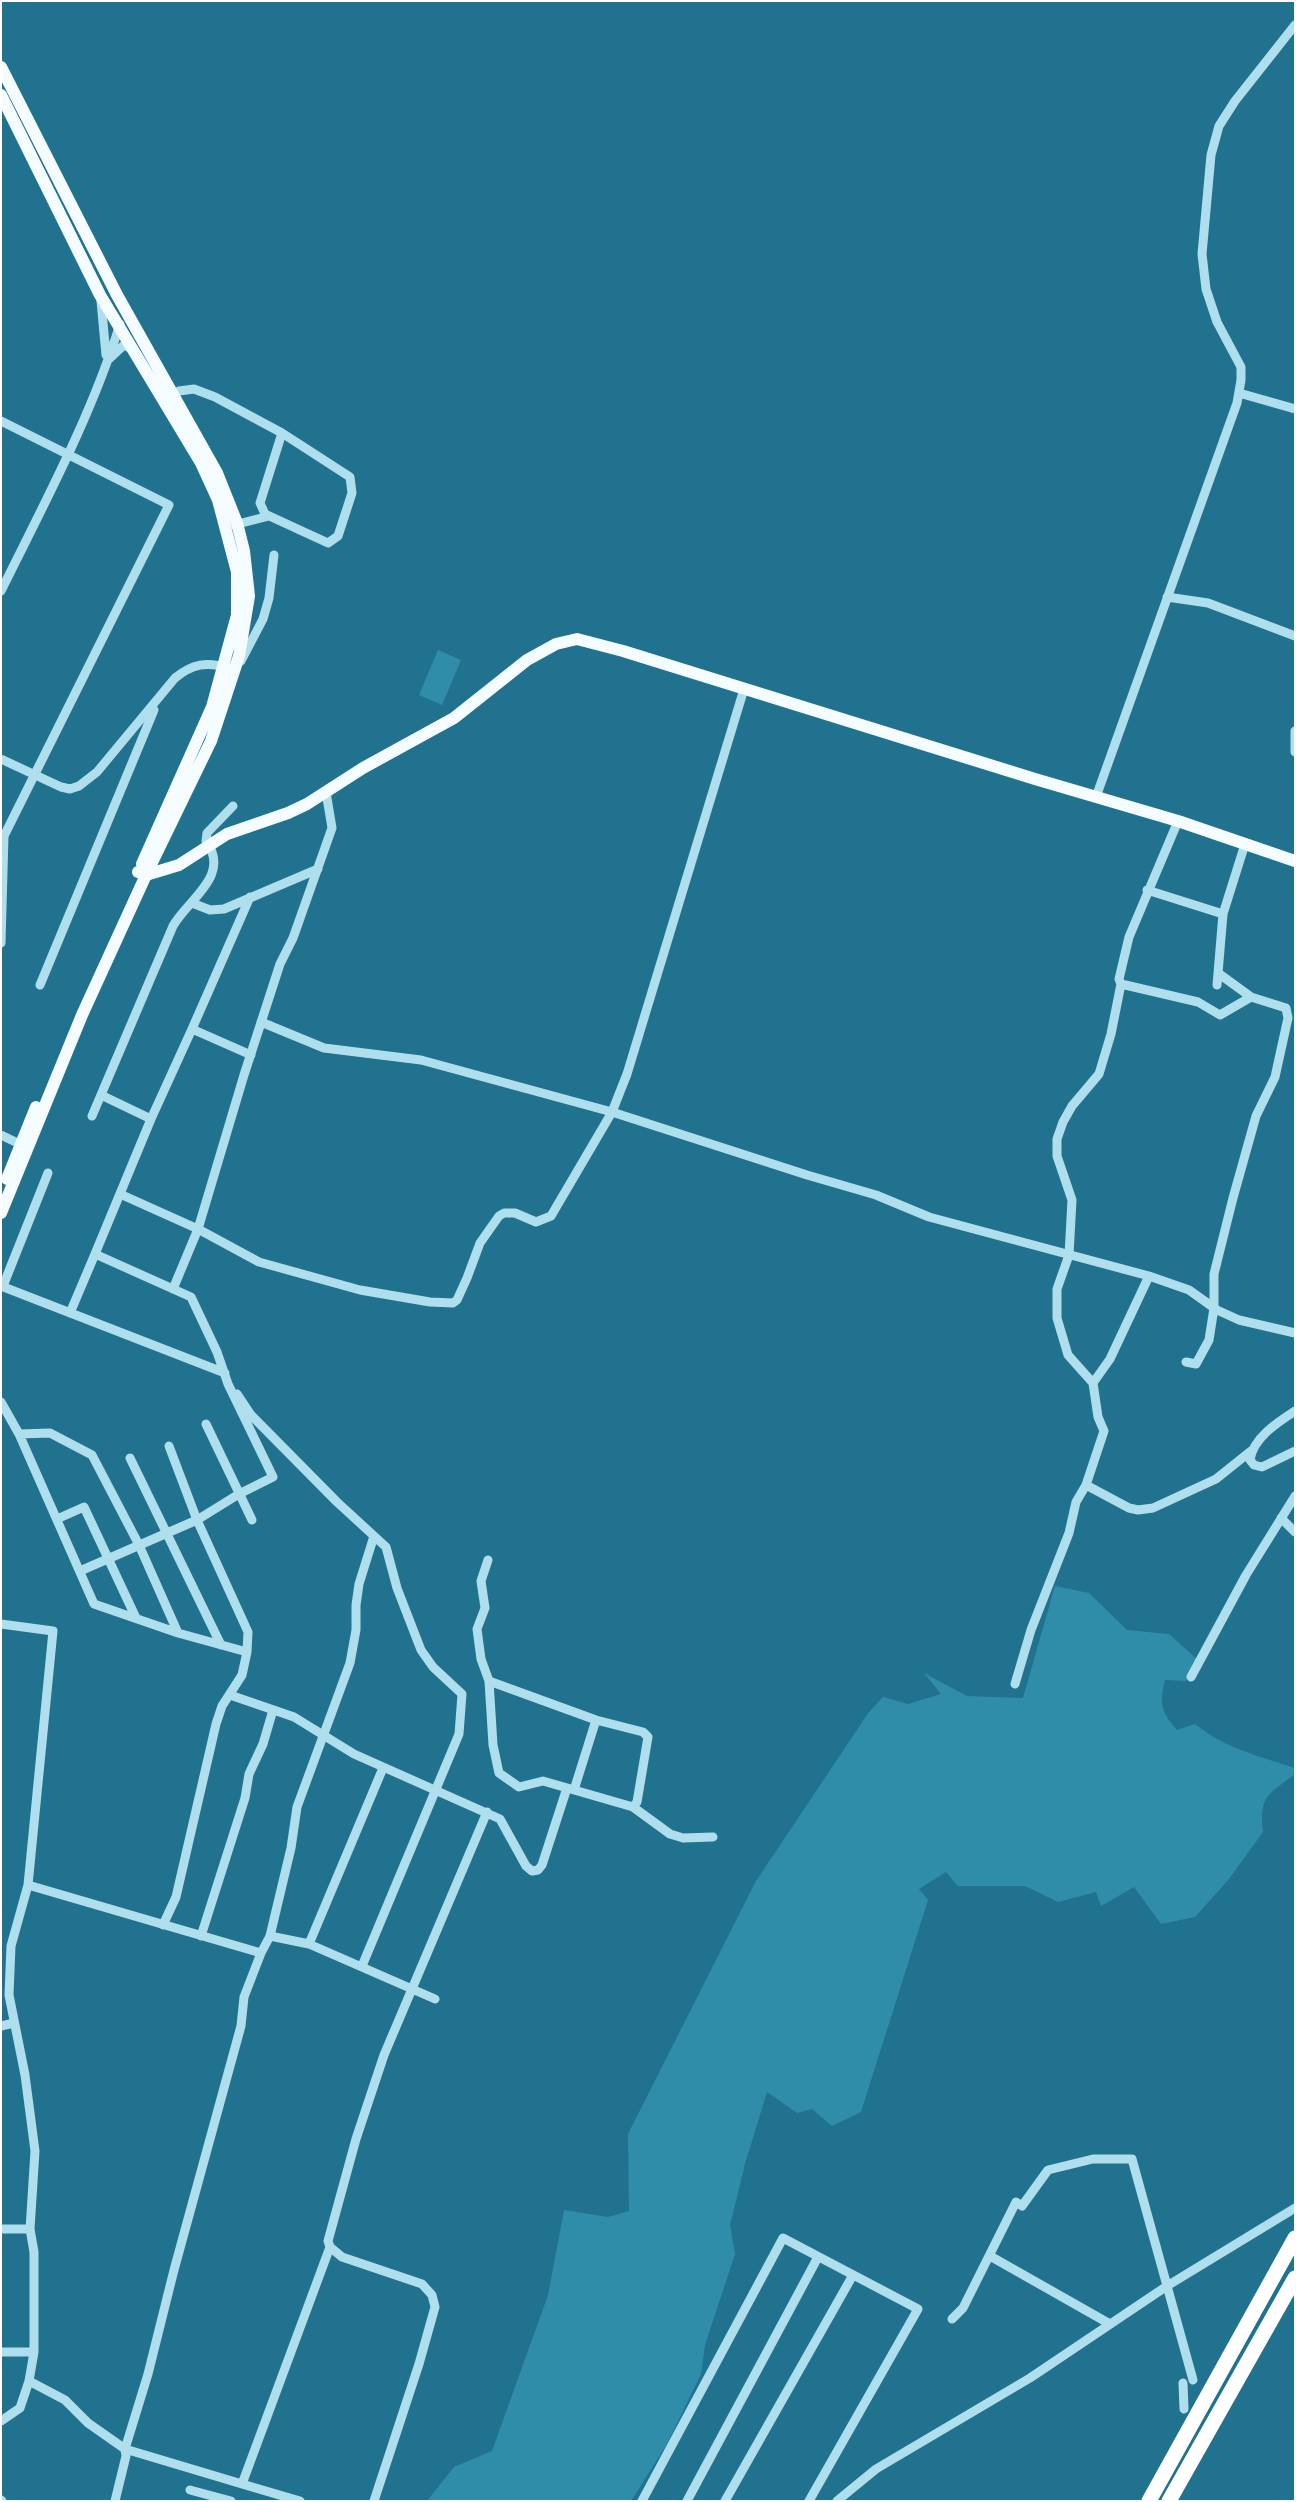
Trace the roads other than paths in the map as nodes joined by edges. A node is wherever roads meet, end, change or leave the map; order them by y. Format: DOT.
graph roads {
  1 [pos="1295,26"];
  2 [pos="1,68"];
  3 [pos="1,95"];
  4 [pos="100,295"];
  5 [pos="125,307"];
  6 [pos="136,324"];
  7 [pos="121,330"];
  8 [pos="132,349"];
  9 [pos="105,365"];
  10 [pos="1238,393"];
  11 [pos="174,395"];
  12 [pos="1295,409"];
  13 [pos="1,421"];
  14 [pos="282,433"];
  15 [pos="68,455"];
  16 [pos="269,516"];
  17 [pos="232,526"];
  18 [pos="274,555"];
  19 [pos="1,591"];
  20 [pos="1167,597"];
  21 [pos="1295,636"];
  22 [pos="230,668"];
  23 [pos="744,689"];
  24 [pos="159,700"];
  25 [pos="1295,731"];
  26 [pos="1295,752"];
  27 [pos="1,758"];
  28 [pos="35,774"];
  29 [pos="326,792"];
  30 [pos="1096,796"];
  31 [pos="233,806"];
  32 [pos="1178,821"];
  33 [pos="1245,844"];
  34 [pos="210,846"];
  35 [pos="1295,860"];
  36 [pos="318,869"];
  37 [pos="142,873"];
  38 [pos="1147,890"];
  39 [pos="250,897"];
  40 [pos="192,904"];
  41 [pos="1223,914"];
  42 [pos="1,943"];
  43 [pos="1218,974"];
  44 [pos="1121,984"];
  45 [pos="40,985"];
  46 [pos="1217,985"];
  47 [pos="1251,997"];
  48 [pos="1290,1010"];
  49 [pos="261,1022"];
  50 [pos="192,1029"];
  51 [pos="250,1055"];
  52 [pos="101,1095"];
  53 [pos="612,1112"];
  54 [pos="92,1116"];
  55 [pos="151,1119"];
  56 [pos="1,1135"];
  57 [pos="24,1146"];
  58 [pos="48,1173"];
  59 [pos="1,1192"];
  60 [pos="120,1194"];
  61 [pos="1,1213"];
  62 [pos="198,1229"];
  63 [pos="95,1254"];
  64 [pos="1069,1255"];
  65 [pos="1149,1276"];
  66 [pos="2,1286"];
  67 [pos="173,1289"];
  68 [pos="1214,1308"];
  69 [pos="70,1313"];
  70 [pos="1295,1333"];
  71 [pos="1186,1362"];
  72 [pos="224,1373"];
  73 [pos="1093,1383"];
  74 [pos="228,1384"];
  75 [pos="1,1402"];
  76 [pos="1295,1411"];
  77 [pos="206,1424"];
  78 [pos="19,1434"];
  79 [pos="169,1446"];
  80 [pos="1251,1451"];
  81 [pos="1295,1452"];
  82 [pos="130,1458"];
  83 [pos="1086,1485"];
  84 [pos="239,1494"];
  85 [pos="1295,1496"];
  86 [pos="1281,1518"];
  87 [pos="57,1519"];
  88 [pos="197,1520"];
  89 [pos="252,1520"];
  90 [pos="1295,1532"];
  91 [pos="167,1533"];
  92 [pos="374,1536"];
  93 [pos="139,1545"];
  94 [pos="109,1558"];
  95 [pos="488,1560"];
  96 [pos="80,1572"];
  97 [pos="136,1618"];
  98 [pos="1,1624"];
  99 [pos="178,1633"];
  100 [pos="221,1645"];
  101 [pos="247,1652"];
  102 [pos="1191,1676"];
  103 [pos="488,1680"];
  104 [pos="1016,1684"];
  105 [pos="230,1695"];
  106 [pos="273,1710"];
  107 [pos="596,1720"];
  108 [pos="322,1735"];
  109 [pos="383,1768"];
  110 [pos="570,1789"];
  111 [pos="436,1790"];
  112 [pos="634,1807"];
  113 [pos="487,1812"];
  114 [pos="713,1837"];
  115 [pos="28,1885"];
  116 [pos="163,1925"];
  117 [pos="201,1936"];
  118 [pos="270,1936"];
  119 [pos="308,1944"];
  120 [pos="261,1953"];
  121 [pos="362,1966"];
  122 [pos="414,1989"];
  123 [pos="435,1999"];
  124 [pos="14,2023"];
  125 [pos="1,2026"];
  126 [pos="1295,2208"];
  127 [pos="1,2229"];
  128 [pos="30,2229"];
  129 [pos="1295,2238"];
  130 [pos="330,2247"];
  131 [pos="990,2256"];
  132 [pos="818,2257"];
  133 [pos="853,2275"];
  134 [pos="1295,2278"];
  135 [pos="1167,2286"];
  136 [pos="952,2319"];
  137 [pos="1110,2324"];
  138 [pos="1,2352"];
  139 [pos="34,2352"];
  140 [pos="1193,2380"];
  141 [pos="29,2381"];
  142 [pos="1183,2383"];
  143 [pos="1184,2409"];
  144 [pos="1,2421"];
  145 [pos="125,2449"];
  146 [pos="242,2484"];
  147 [pos="190,2490"];
  148 [pos="115,2501"];
  149 [pos="230,2501"];
  150 [pos="300,2501"];
  151 [pos="374,2501"];
  152 [pos="642,2501"];
  153 [pos="686,2501"];
  154 [pos="725,2501"];
  155 [pos="809,2501"];
  156 [pos="837,2501"];
  157 [pos="1149,2501"];
  158 [pos="1170,2501"];
  1 -- 10 [label="street"];
  2 -- 5 [label="main road"];
  3 -- 4 [label="main road"];
  4 -- 7 [label="main road"];
  4 -- 9 [label="street"];
  5 -- 6 [label="main road"];
  5 -- 7 [label="street"];
  6 -- 7 [label="street"];
  6 -- 11 [label="main road"];
  7 -- 8 [label="main road"];
  7 -- 9 [label="street"];
  8 -- 9 [label="street"];
  8 -- 17 [label="main road"];
  9 -- 15 [label="street"];
  10 -- 12 [label="street"];
  10 -- 20 [label="street"];
  11 -- 14 [label="street"];
  11 -- 17 [label="main road"];
  13 -- 15 [label="street"];
  14 -- 16 [label="street"];
  14 -- 16 [label="street"];
  15 -- 19 [label="street"];
  15 -- 28 [label="street"];
  16 -- 17 [label="street"];
  17 -- 22 [label="main road"];
  18 -- 22 [label="street"];
  20 -- 21 [label="street"];
  20 -- 30 [label="street"];
  22 -- 24 [label="street"];
  22 -- 37 [label="main road"];
  23 -- 29 [label="main road"];
  23 -- 30 [label="main road"];
  23 -- 53 [label="street"];
  24 -- 28 [label="street"];
  24 -- 45 [label="street"];
  25 -- 26 [label="street"];
  27 -- 28 [label="street"];
  28 -- 42 [label="street"];
  29 -- 34 [label="main road"];
  29 -- 36 [label="street"];
  30 -- 32 [label="main road"];
  31 -- 34 [label="street"];
  32 -- 33 [label="main road"];
  32 -- 38 [label="street"];
  33 -- 35 [label="main road"];
  33 -- 41 [label="street"];
  34 -- 37 [label="main road"];
  34 -- 40 [label="street"];
  36 -- 39 [label="street"];
  36 -- 49 [label="street"];
  37 -- 57 [label="main road"];
  38 -- 41 [label="street"];
  38 -- 44 [label="street"];
  39 -- 40 [label="street"];
  39 -- 50 [label="street"];
  40 -- 52 [label="street"];
  41 -- 43 [label="street"];
  43 -- 46 [label="street"];
  43 -- 47 [label="street"];
  44 -- 47 [label="street"];
  44 -- 64 [label="street"];
  47 -- 48 [label="street"];
  48 -- 68 [label="street"];
  49 -- 51 [label="street"];
  49 -- 53 [label="street"];
  50 -- 51 [label="street"];
  50 -- 55 [label="street"];
  51 -- 62 [label="street"];
  52 -- 54 [label="street"];
  52 -- 55 [label="street"];
  53 -- 62 [label="street"];
  53 -- 64 [label="street"];
  55 -- 60 [label="street"];
  56 -- 57 [label="street"];
  57 -- 59 [label="main road"];
  57 -- 61 [label="main road"];
  58 -- 66 [label="street"];
  60 -- 62 [label="street"];
  60 -- 63 [label="street"];
  62 -- 67 [label="street"];
  63 -- 67 [label="street"];
  63 -- 69 [label="street"];
  64 -- 65 [label="street"];
  64 -- 73 [label="street"];
  65 -- 68 [label="street"];
  65 -- 73 [label="street"];
  66 -- 69 [label="street"];
  67 -- 72 [label="street"];
  68 -- 70 [label="street"];
  68 -- 71 [label="street"];
  69 -- 72 [label="street"];
  72 -- 74 [label="street"];
  73 -- 83 [label="street"];
  74 -- 84 [label="street"];
  74 -- 92 [label="street"];
  75 -- 78 [label="street"];
  76 -- 80 [label="street"];
  77 -- 84 [label="street"];
  78 -- 87 [label="street"];
  78 -- 93 [label="street"];
  79 -- 88 [label="street"];
  80 -- 81 [label="street"];
  80 -- 83 [label="street"];
  82 -- 91 [label="street"];
  83 -- 104 [label="street"];
  84 -- 88 [label="street"];
  84 -- 89 [label="street"];
  85 -- 86 [label="street"];
  86 -- 90 [label="street"];
  86 -- 102 [label="street"];
  87 -- 94 [label="street"];
  87 -- 96 [label="street"];
  88 -- 91 [label="street"];
  88 -- 101 [label="street"];
  91 -- 93 [label="street"];
  91 -- 100 [label="street"];
  92 -- 108 [label="street"];
  92 -- 111 [label="street"];
  93 -- 94 [label="street"];
  93 -- 99 [label="street"];
  94 -- 96 [label="street"];
  94 -- 97 [label="street"];
  95 -- 103 [label="street"];
  96 -- 97 [label="street"];
  97 -- 99 [label="street"];
  98 -- 115 [label="street"];
  99 -- 100 [label="street"];
  100 -- 101 [label="street"];
  101 -- 105 [label="street"];
  103 -- 107 [label="street"];
  103 -- 110 [label="street"];
  105 -- 106 [label="street"];
  105 -- 116 [label="street"];
  106 -- 108 [label="street"];
  106 -- 117 [label="street"];
  107 -- 110 [label="street"];
  107 -- 112 [label="street"];
  108 -- 109 [label="street"];
  108 -- 118 [label="street"];
  109 -- 111 [label="street"];
  109 -- 119 [label="street"];
  110 -- 112 [label="street"];
  110 -- 113 [label="street"];
  111 -- 113 [label="street"];
  111 -- 121 [label="street"];
  112 -- 114 [label="street"];
  113 -- 122 [label="street"];
  115 -- 116 [label="street"];
  115 -- 124 [label="street"];
  116 -- 117 [label="street"];
  117 -- 120 [label="street"];
  118 -- 119 [label="street"];
  118 -- 120 [label="street"];
  119 -- 121 [label="street"];
  120 -- 145 [label="street"];
  121 -- 122 [label="street"];
  122 -- 123 [label="street"];
  122 -- 130 [label="street"];
  124 -- 125 [label="street"];
  124 -- 128 [label="street"];
  126 -- 135 [label="street"];
  127 -- 128 [label="street"];
  128 -- 139 [label="street"];
  129 -- 157 [label="highway"];
  130 -- 146 [label="street"];
  130 -- 151 [label="street"];
  131 -- 135 [label="street"];
  131 -- 136 [label="street"];
  131 -- 137 [label="street"];
  132 -- 133 [label="street"];
  132 -- 152 [label="street"];
  132 -- 153 [label="street"];
  133 -- 154 [label="street"];
  133 -- 155 [label="street"];
  134 -- 158 [label="highway"];
  135 -- 137 [label="street"];
  135 -- 140 [label="street"];
  137 -- 156 [label="street"];
  138 -- 139 [label="street"];
  139 -- 141 [label="street"];
  141 -- 144 [label="street"];
  141 -- 145 [label="street"];
  142 -- 143 [label="street"];
  145 -- 146 [label="street"];
  145 -- 148 [label="street"];
  146 -- 150 [label="street"];
  147 -- 149 [label="street"];
}
